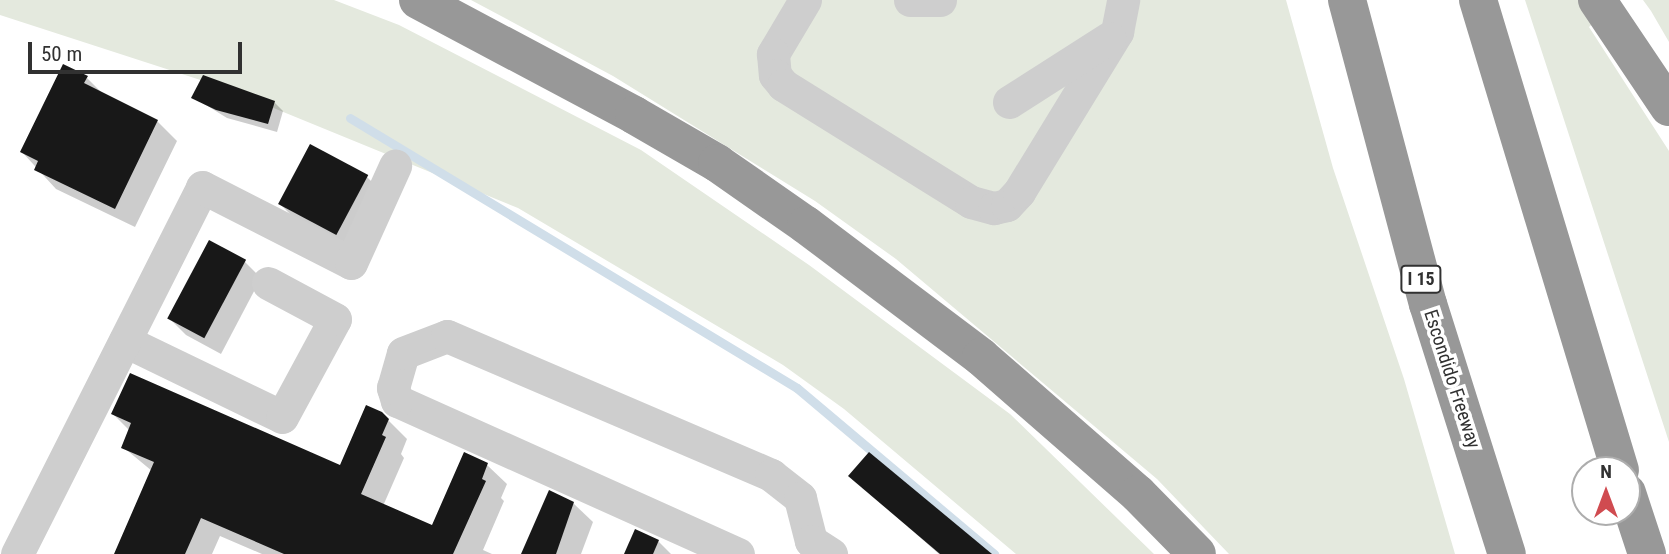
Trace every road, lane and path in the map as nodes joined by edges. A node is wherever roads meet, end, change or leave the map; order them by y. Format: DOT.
graph roads {
  1 [pos="418,0"];
  2 [pos="805,0"];
  3 [pos="909,0"];
  4 [pos="940,0"];
  5 [pos="1123,0"];
  6 [pos="1347,0"];
  7 [pos="1478,0"];
  8 [pos="1597,0"];
  9 [pos="1117,32"];
  10 [pos="1009,102"];
  11 [pos="1669,107"];
  12 [pos="395,166"];
  13 [pos="268,283"];
  14 [pos="125,341"];
  15 [pos="1616,456"];
  16 [pos="1638,526"];
  17 [pos="816,550"];
  18 [pos="17,554"];
  19 [pos="738,554"];
  20 [pos="1197,554"];
  21 [pos="1507,554"];
  22 [pos="1647,554"];
  1 -- 20 [label="highway"];
  2 -- 9 [label="lane"];
  3 -- 4 [label="lane"];
  5 -- 9 [label="lane"];
  6 -- 21 [label="highway, Escondido Freeway / I 15"];
  7 -- 15 [label="highway"];
  8 -- 11 [label="highway"];
  9 -- 10 [label="lane"];
  12 -- 14 [label="lane"];
  13 -- 14 [label="lane"];
  14 -- 18 [label="lane"];
  16 -- 22 [label="highway"];
  17 -- 19 [label="lane"];
}
